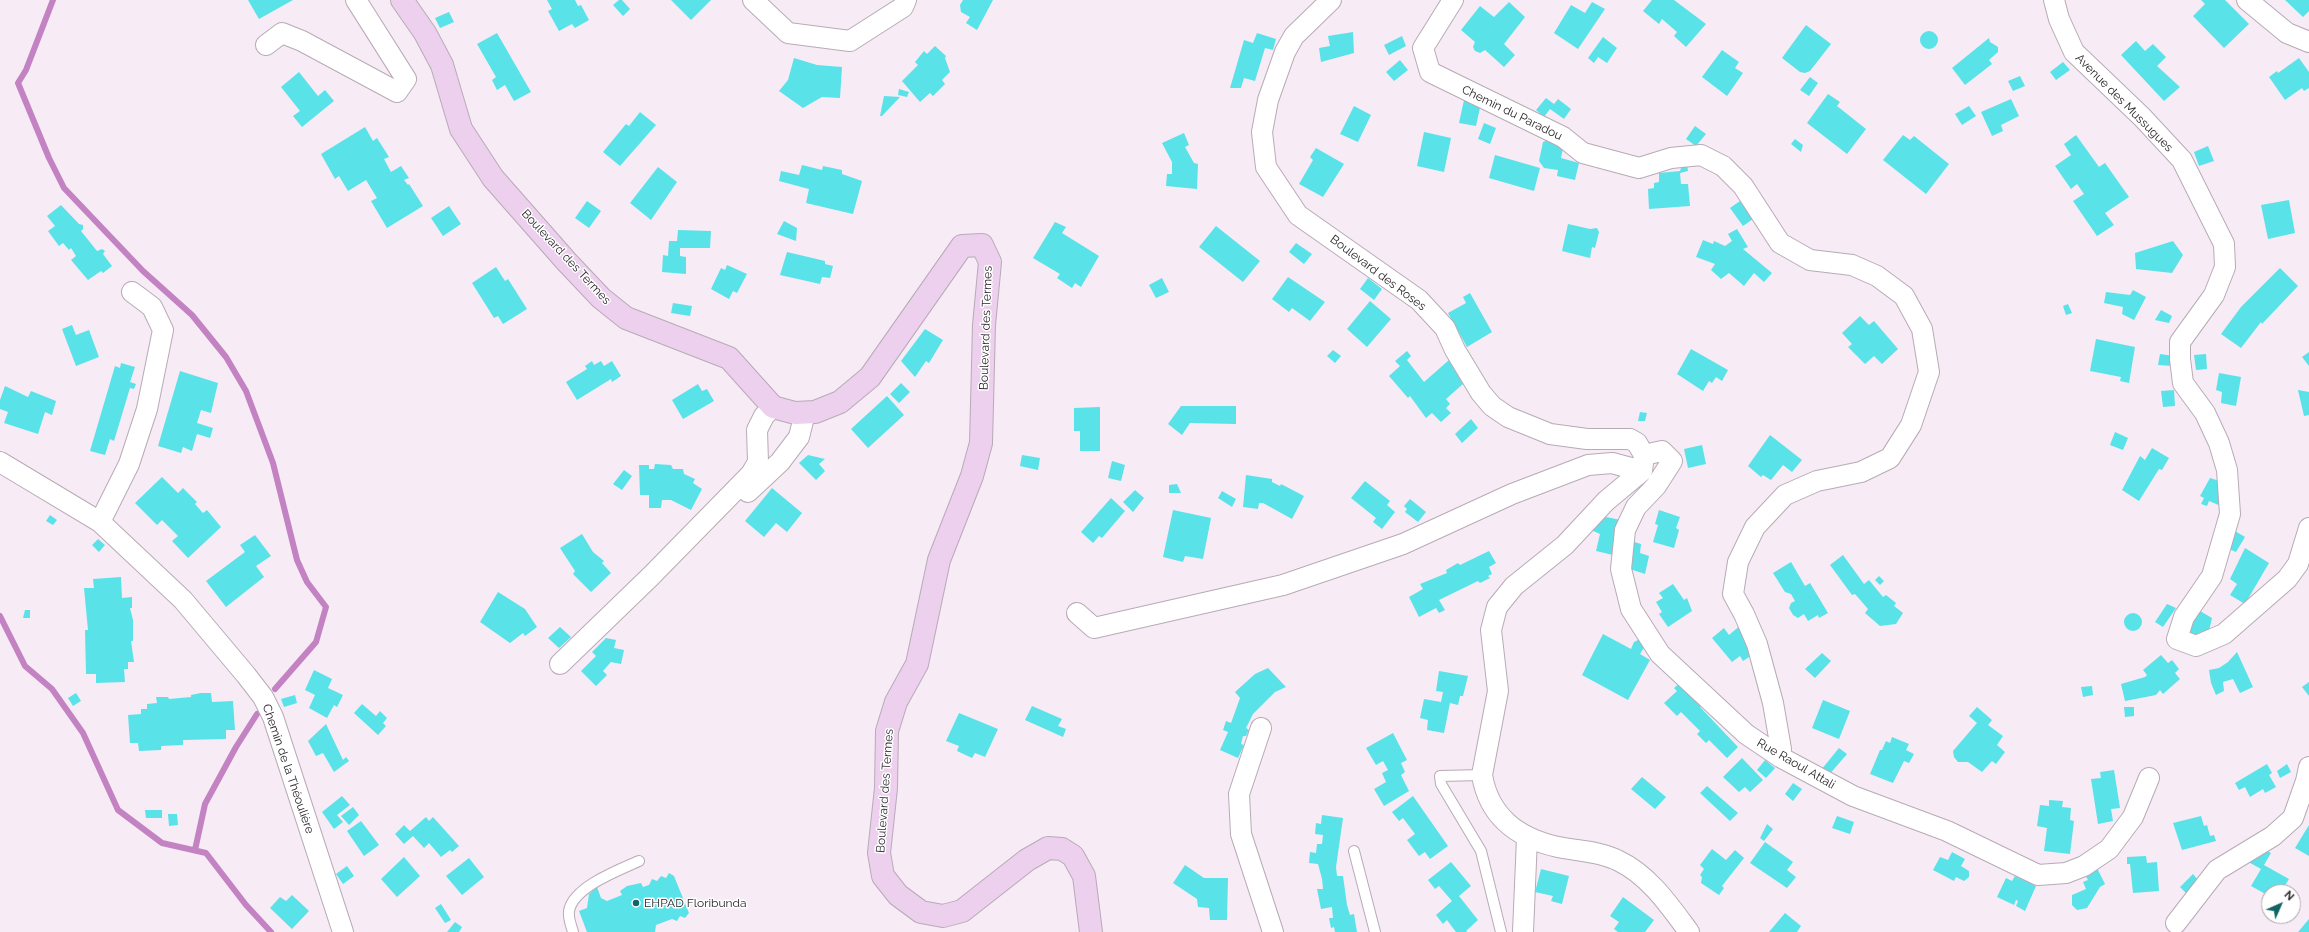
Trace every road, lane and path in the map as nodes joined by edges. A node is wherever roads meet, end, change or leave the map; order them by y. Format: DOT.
graph roads {
  1 [pos="356,0"];
  2 [pos="402,0"];
  3 [pos="753,0"];
  4 [pos="906,0"];
  5 [pos="1331,0"];
  6 [pos="1453,0"];
  7 [pos="2054,0"];
  8 [pos="2247,0"];
  9 [pos="2309,42"];
  10 [pos="266,45"];
  11 [pos="132,292"];
  12 [pos="773,407"];
  13 [pos="804,413"];
  14 [pos="0,462"];
  15 [pos="1643,463"];
  16 [pos="100,522"];
  17 [pos="2309,528"];
  18 [pos="1077,613"];
  19 [pos="616,623"];
  20 [pos="560,664"];
  21 [pos="1261,728"];
  22 [pos="1780,757"];
  23 [pos="2309,767"];
  24 [pos="1482,775"];
  25 [pos="2149,778"];
  26 [pos="1527,838"];
  27 [pos="1354,851"];
  28 [pos="639,861"];
  29 [pos="2176,923"];
  30 [pos="343,932"];
  31 [pos="573,932"];
  32 [pos="1091,932"];
  33 [pos="1273,932"];
  34 [pos="1375,932"];
  35 [pos="1501,932"];
  36 [pos="1522,932"];
  37 [pos="1689,932"];
  1 -- 10 [label="street"];
  2 -- 12 [label="street, Boulevard des Termes"];
  3 -- 4 [label="street"];
  5 -- 15 [label="street, Boulevard des Roses"];
  6 -- 22 [label="street, Chemin du Paradou"];
  7 -- 17 [label="street, Avenue des Mussugues"];
  8 -- 9 [label="street"];
  11 -- 16 [label="street"];
  12 -- 13 [label="street, Boulevard des Termes"];
  12 -- 20 [label="street"];
  13 -- 19 [label="street"];
  13 -- 32 [label="street, Boulevard des Termes"];
  14 -- 16 [label="street, Chemin de la Théoulière"];
  15 -- 18 [label="street"];
  15 -- 22 [label="street, Rue Raoul Attali"];
  15 -- 24 [label="street"];
  16 -- 30 [label="street, Chemin de la Théoulière"];
  21 -- 33 [label="street"];
  22 -- 25 [label="street, Rue Raoul Attali"];
  23 -- 29 [label="street"];
  24 -- 26 [label="street"];
  24 -- 35 [label="lane"];
  26 -- 36 [label="street"];
  26 -- 37 [label="street"];
  27 -- 34 [label="lane"];
  28 -- 31 [label="lane"];
}
